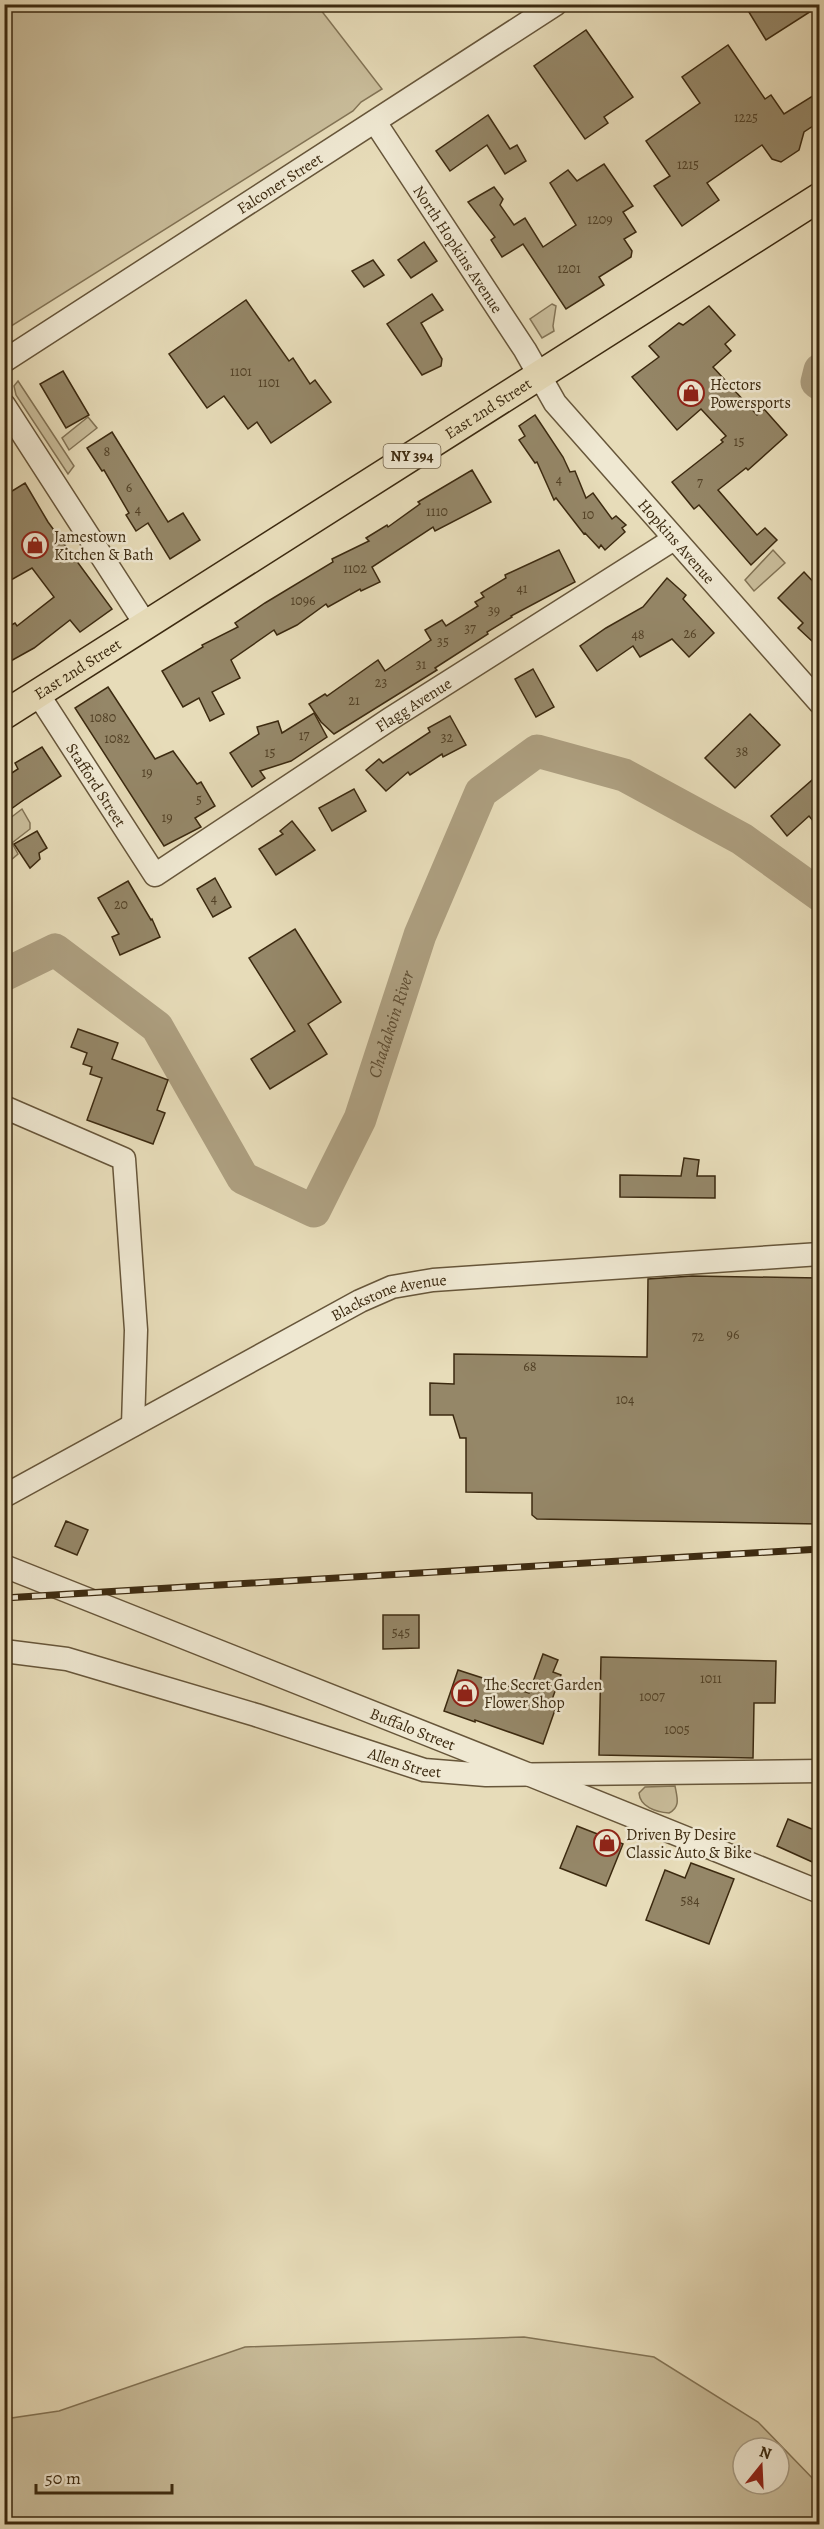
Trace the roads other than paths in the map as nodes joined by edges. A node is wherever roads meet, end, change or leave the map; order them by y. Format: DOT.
graph roads {
  1 [pos="556,4"];
  2 [pos="375,122"];
  3 [pos="819,197"];
  4 [pos="4,361"];
  5 [pos="540,374"];
  6 [pos="4,405"];
  7 [pos="674,539"];
  8 [pos="146,625"];
  9 [pos="39,694"];
  10 [pos="819,703"];
  11 [pos="4,715"];
  12 [pos="155,875"];
  13 [pos="4,1107"];
  14 [pos="819,1254"];
  15 [pos="133,1425"];
  16 [pos="4,1496"];
  17 [pos="4,1566"];
  18 [pos="4,1651"];
  19 [pos="416,1729"];
  20 [pos="406,1764"];
  21 [pos="819,1771"];
  22 [pos="530,1774"];
  23 [pos="819,1892"];
  1 -- 2 [label="street, Falconer Street"];
  2 -- 4 [label="street, Falconer Street"];
  2 -- 5 [label="street, North Hopkins Avenue"];
  3 -- 5 [label="main road, East 2nd Street / NY 394"];
  5 -- 7 [label="street, Hopkins Avenue"];
  5 -- 8 [label="main road, East 2nd Street / NY 394"];
  6 -- 8 [label="street"];
  7 -- 10 [label="street, Hopkins Avenue"];
  7 -- 12 [label="street, Flagg Avenue"];
  8 -- 9 [label="main road, East 2nd Street / NY 394"];
  9 -- 11 [label="main road, East 2nd Street / NY 394"];
  9 -- 12 [label="street, Stafford Street"];
  13 -- 15 [label="street"];
  14 -- 15 [label="street, Blackstone Avenue"];
  15 -- 16 [label="street, Blackstone Avenue"];
  17 -- 19 [label="street, Buffalo Street"];
  18 -- 20 [label="street, Allen Street"];
  19 -- 20 [label="street"];
  19 -- 22 [label="street, Buffalo Street"];
  20 -- 22 [label="street, Allen Street"];
  21 -- 22 [label="street, Allen Street"];
  22 -- 23 [label="street, Buffalo Street"];
}
